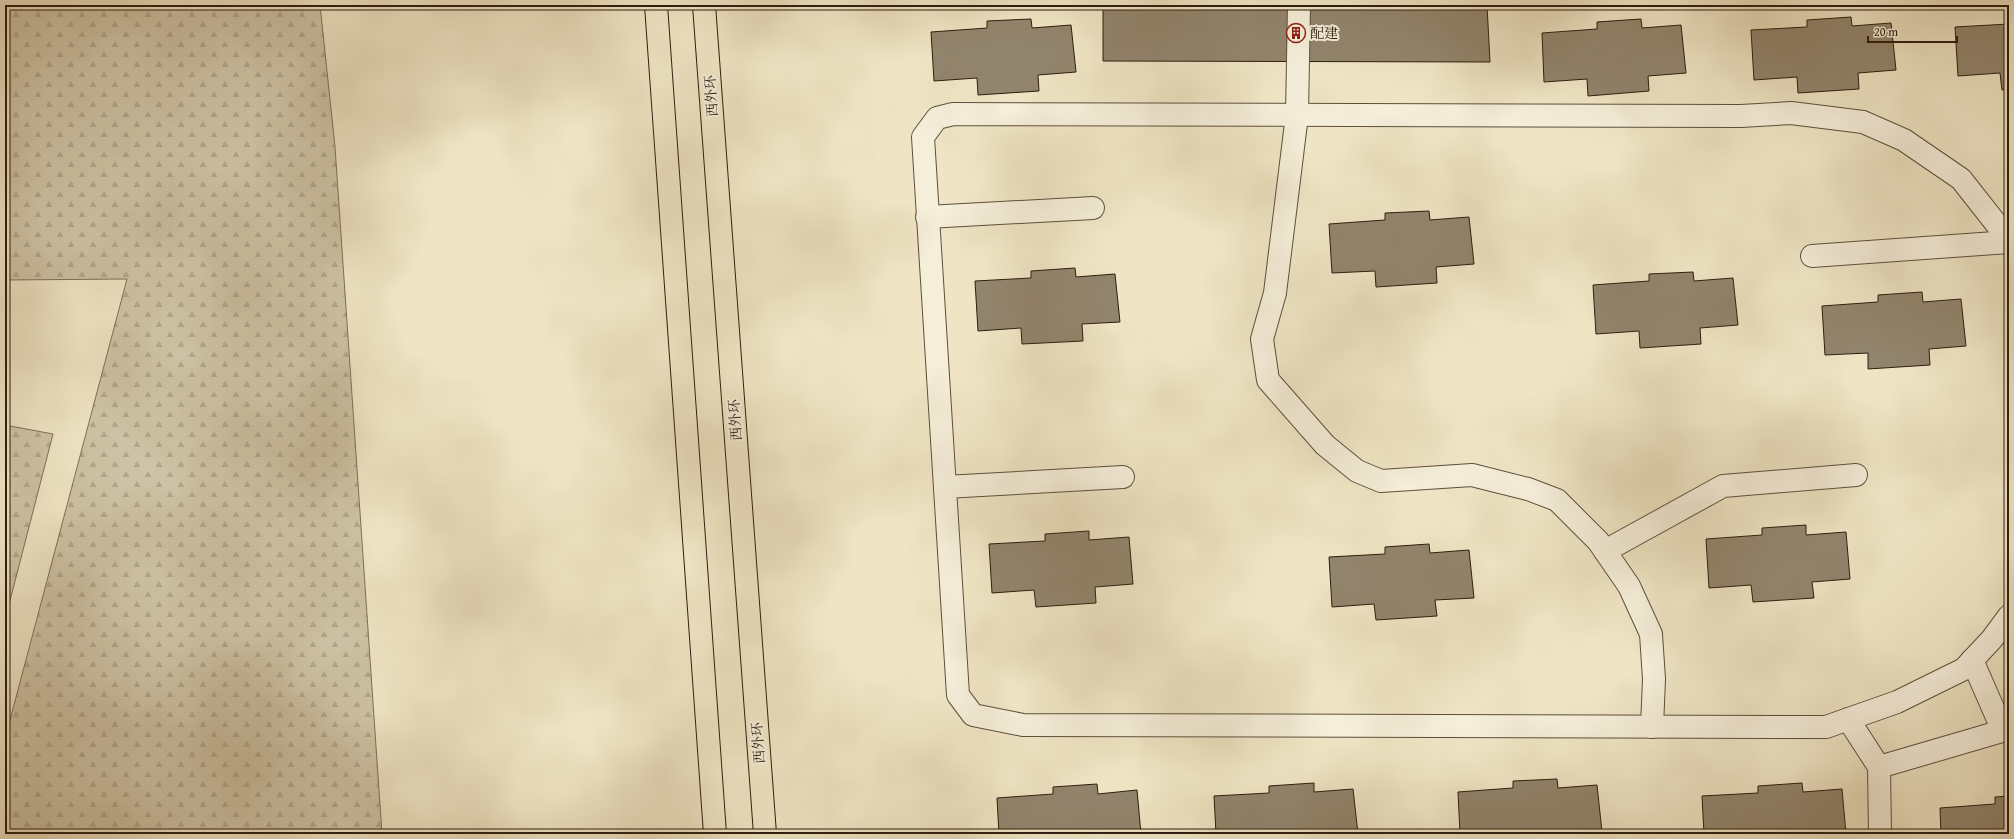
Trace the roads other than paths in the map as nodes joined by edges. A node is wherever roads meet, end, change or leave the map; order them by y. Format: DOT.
graph roads {
  1 [pos="656,5"];
  2 [pos="704,5"];
  3 [pos="1299,5"];
  4 [pos="1297,115"];
  5 [pos="1093,208"];
  6 [pos="928,217"];
  7 [pos="2009,241"];
  8 [pos="1812,256"];
  9 [pos="1856,475"];
  10 [pos="1123,477"];
  11 [pos="945,487"];
  12 [pos="1605,551"];
  13 [pos="2009,616"];
  14 [pos="1972,660"];
  15 [pos="1848,719"];
  16 [pos="1652,727"];
  17 [pos="2006,730"];
  18 [pos="1879,767"];
  19 [pos="715,834"];
  20 [pos="765,834"];
  21 [pos="1880,834"];
  1 -- 19 [label="highway"];
  2 -- 20 [label="highway, 西外环"];
  3 -- 4 [label="street"];
  4 -- 6 [label="street"];
  4 -- 7 [label="street"];
  4 -- 12 [label="street"];
  5 -- 6 [label="street"];
  6 -- 11 [label="street"];
  7 -- 8 [label="street"];
  9 -- 12 [label="street"];
  10 -- 11 [label="street"];
  11 -- 16 [label="street"];
  12 -- 16 [label="street"];
  13 -- 14 [label="street"];
  14 -- 15 [label="street"];
  14 -- 17 [label="street"];
  15 -- 16 [label="street"];
  15 -- 18 [label="street"];
  17 -- 18 [label="street"];
  18 -- 21 [label="street"];
}
